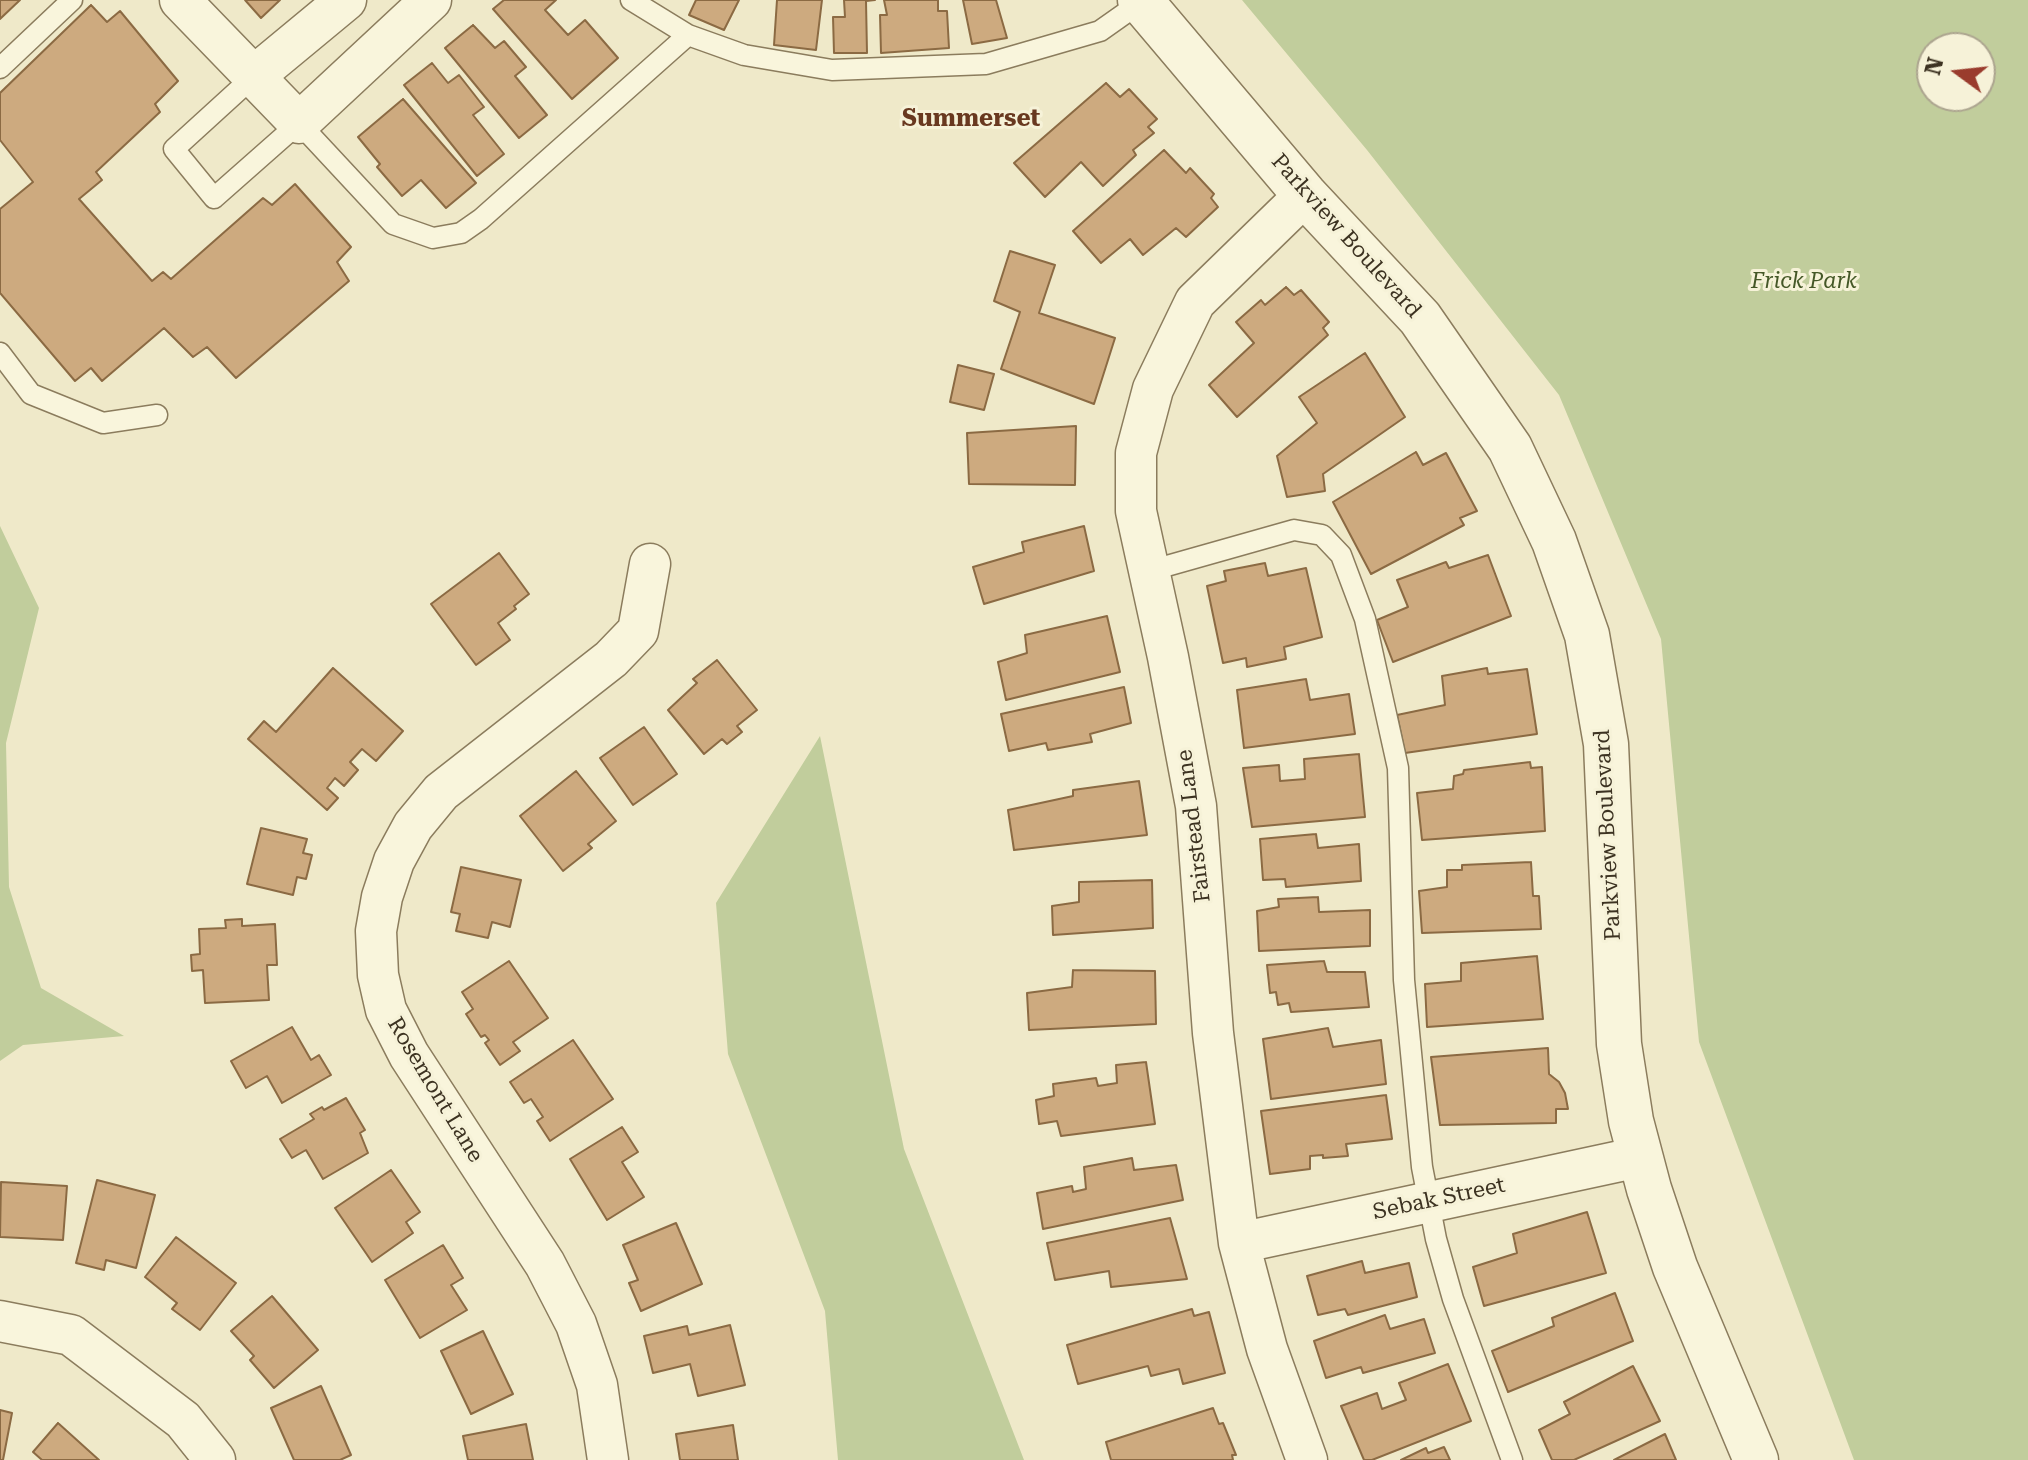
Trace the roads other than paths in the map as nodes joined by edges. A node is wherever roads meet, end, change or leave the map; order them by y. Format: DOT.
graph roads {
  1 [pos="72,0"];
  2 [pos="180,0"];
  3 [pos="346,0"];
  4 [pos="431,0"];
  5 [pos="631,0"];
  6 [pos="1140,1"];
  7 [pos="688,35"];
  8 [pos="0,68"];
  9 [pos="253,77"];
  10 [pos="299,123"];
  11 [pos="1305,195"];
  12 [pos="0,353"];
  13 [pos="157,415"];
  14 [pos="650,564"];
  15 [pos="1149,571"];
  16 [pos="1639,1157"];
  17 [pos="1429,1202"];
  18 [pos="1239,1243"];
  19 [pos="0,1321"];
  20 [pos="215,1460"];
  21 [pos="608,1460"];
  22 [pos="1307,1460"];
  23 [pos="1512,1460"];
  24 [pos="1756,1460"];
  1 -- 8 [label="lane"];
  2 -- 9 [label="street"];
  3 -- 9 [label="street"];
  4 -- 10 [label="street"];
  5 -- 7 [label="lane"];
  6 -- 7 [label="lane"];
  6 -- 11 [label="street, Parkview Boulevard"];
  7 -- 10 [label="lane"];
  9 -- 10 [label="street"];
  9 -- 10 [label="lane"];
  11 -- 15 [label="street, Fairstead Lane"];
  11 -- 16 [label="street, Parkview Boulevard"];
  12 -- 13 [label="lane"];
  14 -- 21 [label="street, Rosemont Lane"];
  15 -- 17 [label="lane"];
  15 -- 18 [label="street, Fairstead Lane"];
  16 -- 17 [label="street, Sebak Street"];
  16 -- 24 [label="street, Parkview Boulevard"];
  17 -- 18 [label="street, Sebak Street"];
  17 -- 23 [label="lane"];
  18 -- 22 [label="street, Fairstead Lane"];
  19 -- 20 [label="street"];
}
